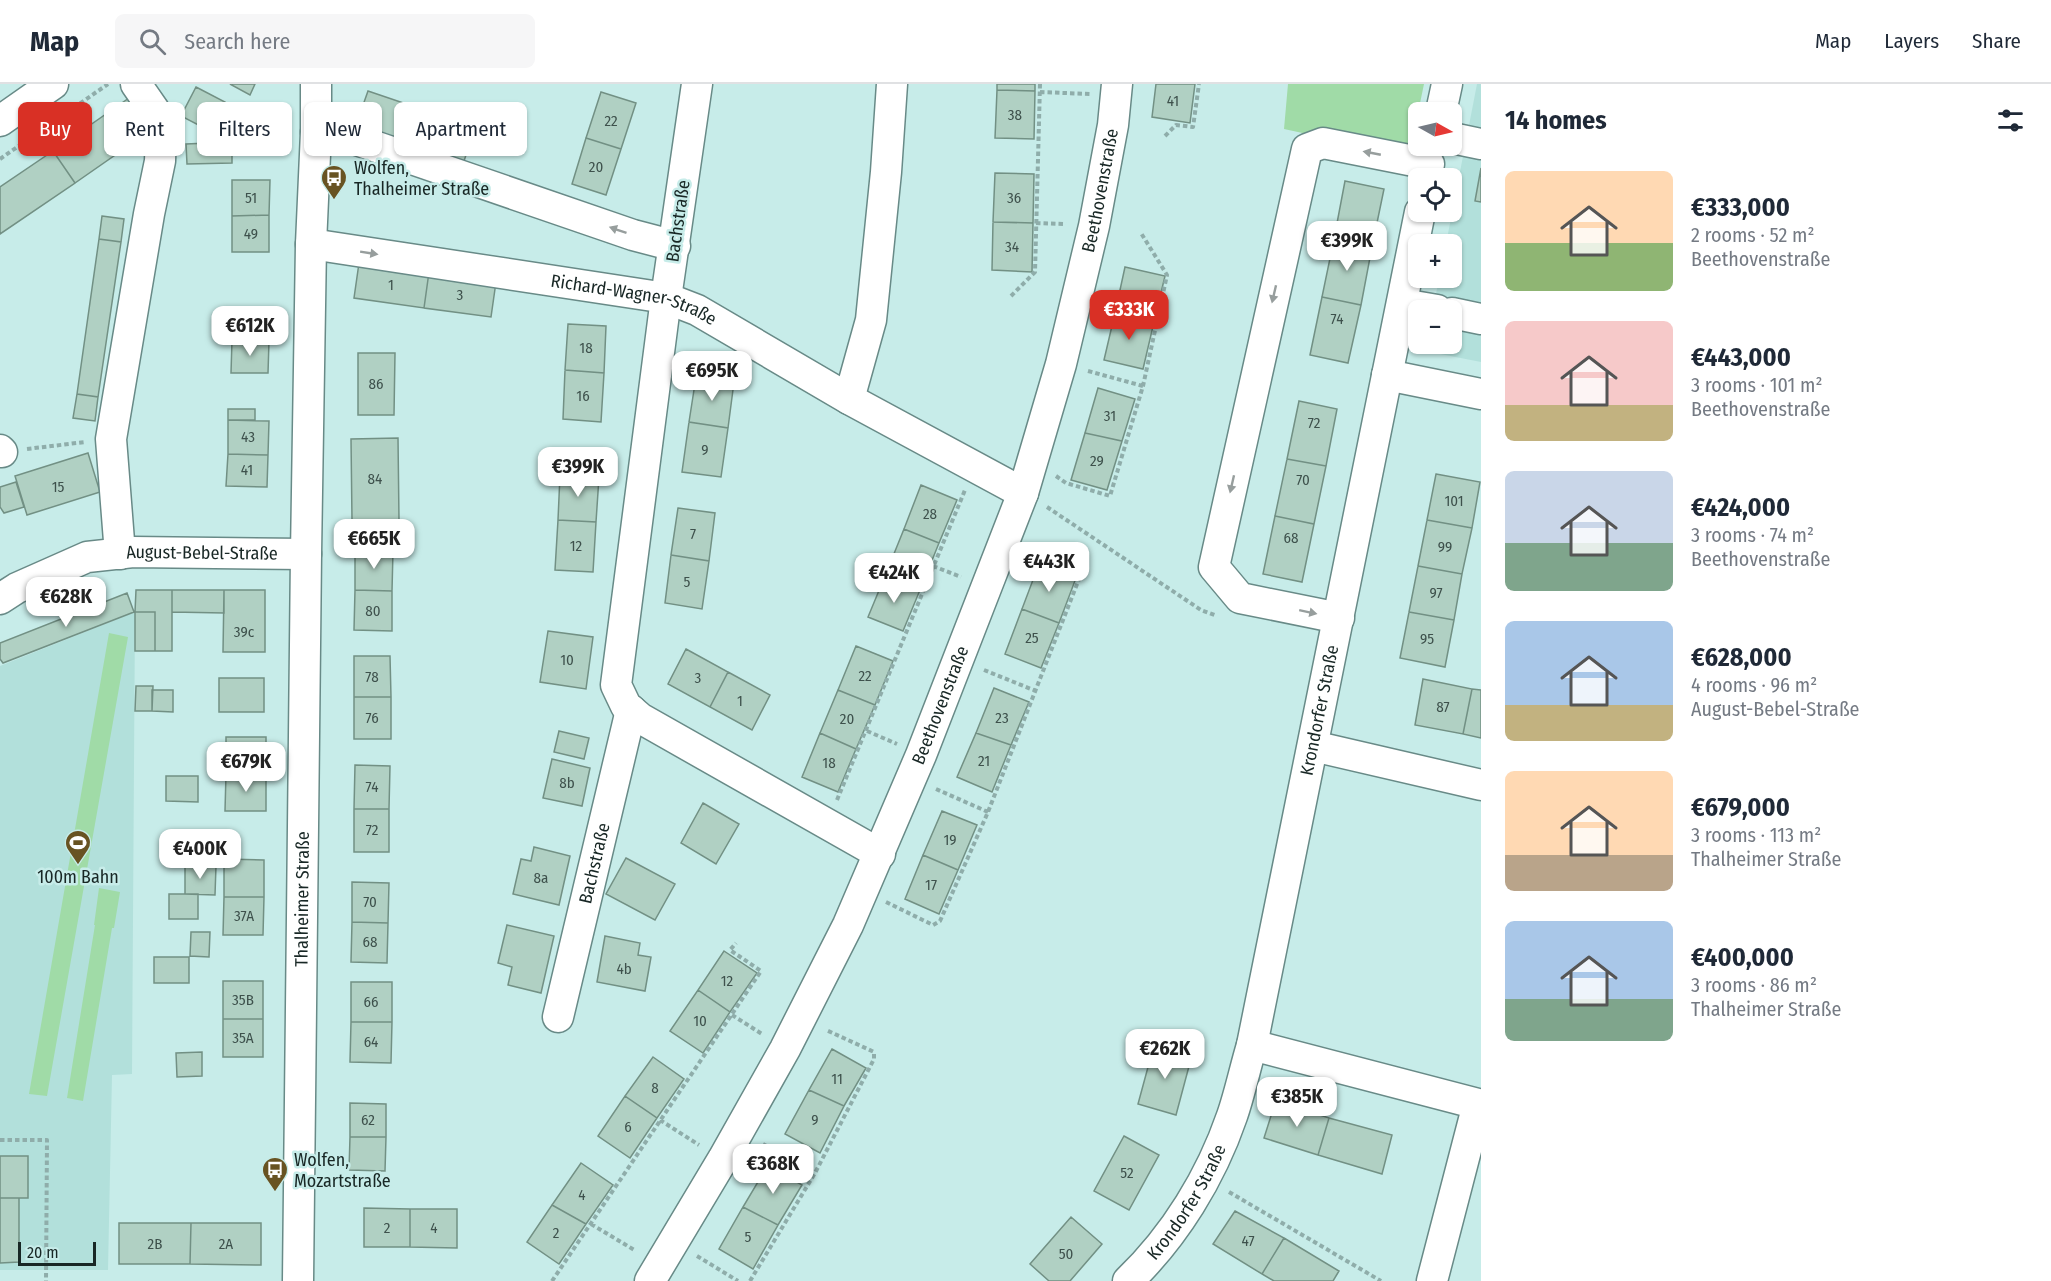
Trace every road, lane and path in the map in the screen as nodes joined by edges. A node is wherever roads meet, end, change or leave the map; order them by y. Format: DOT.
graph roads {
  1 [pos="53,84"];
  2 [pos="108,84"];
  3 [pos="136,84"];
  4 [pos="316,84"];
  5 [pos="698,84"];
  6 [pos="892,84"];
  7 [pos="1040,84"];
  8 [pos="1198,84"];
  9 [pos="1447,84"];
  10 [pos="1117,90"];
  11 [pos="1040,92"];
  12 [pos="316,102"];
  13 [pos="1443,102"];
  14 [pos="0,122"];
  15 [pos="1166,136"];
  16 [pos="1462,140"];
  17 [pos="1481,144"];
  18 [pos="382,149"];
  19 [pos="315,156"];
  20 [pos="0,159"];
  21 [pos="1430,163"];
  22 [pos="1418,222"];
  23 [pos="1141,233"];
  24 [pos="311,244"];
  25 [pos="675,246"];
  26 [pos="1011,296"];
  27 [pos="666,298"];
  28 [pos="1402,304"];
  29 [pos="1408,305"];
  30 [pos="1462,315"];
  31 [pos="1481,319"];
  32 [pos="1061,364"];
  33 [pos="1387,375"];
  34 [pos="1143,386"];
  35 [pos="1481,394"];
  36 [pos="849,399"];
  37 [pos="111,439"];
  38 [pos="1,451"];
  39 [pos="1033,460"];
  40 [pos="973,466"];
  41 [pos="1023,493"];
  42 [pos="1003,543"];
  43 [pos="120,554"];
  44 [pos="306,554"];
  45 [pos="0,599"];
  46 [pos="1221,617"];
  47 [pos="1339,618"];
  48 [pos="958,660"];
  49 [pos="1036,691"];
  50 [pos="631,710"];
  51 [pos="1313,746"];
  52 [pos="912,778"];
  53 [pos="1481,784"];
  54 [pos="988,812"];
  55 [pos="823,823"];
  56 [pos="879,854"];
  57 [pos="863,891"];
  58 [pos="736,943"];
  59 [pos="732,1015"];
  60 [pos="558,1017"];
  61 [pos="801,1018"];
  62 [pos="1252,1045"];
  63 [pos="785,1049"];
  64 [pos="660,1120"];
  65 [pos="739,1131"];
  66 [pos="0,1140"];
  67 [pos="723,1159"];
  68 [pos="815,1173"];
  69 [pos="1228,1191"];
  70 [pos="590,1224"];
  71 [pos="661,1263"];
  72 [pos="46,1281"];
  73 [pos="298,1281"];
  74 [pos="552,1281"];
  75 [pos="738,1281"];
  76 [pos="750,1281"];
  77 [pos="1128,1281"];
  78 [pos="1381,1281"];
  79 [pos="1432,1281"];
  1 -- 14 [label="street"];
  2 -- 20 [label="path"];
  3 -- 37 [label="street"];
  4 -- 12 [label="street, Thalheimer Straße"];
  5 -- 25 [label="street, Bachstraße"];
  6 -- 36 [label="street"];
  7 -- 11 [label="path"];
  8 -- 15 [label="path"];
  9 -- 13 [label="street"];
  10 -- 11 [label="path"];
  10 -- 32 [label="street, Beethovenstraße"];
  11 -- 26 [label="path"];
  16 -- 17 [label="street"];
  25 -- 18 [label="street, one-way"];
  19 -- 24 [label="street, Thalheimer Straße"];
  21 -- 47 [label="street, one-way"];
  22 -- 28 [label="street, Krondorfer Straße"];
  23 -- 34 [label="path"];
  24 -- 27 [label="street, Richard-Wagner-Straße, one-way"];
  24 -- 44 [label="street, Thalheimer Straße"];
  25 -- 27 [label="street, Bachstraße"];
  27 -- 36 [label="street, Richard-Wagner-Straße"];
  27 -- 50 [label="street, Bachstraße"];
  28 -- 29 [label="street"];
  28 -- 33 [label="street, Krondorfer Straße"];
  30 -- 31 [label="street"];
  32 -- 34 [label="path"];
  32 -- 39 [label="street, Beethovenstraße"];
  33 -- 35 [label="street"];
  33 -- 47 [label="street, Krondorfer Straße"];
  34 -- 39 [label="path"];
  36 -- 40 [label="street, Richard-Wagner-Straße"];
  37 -- 38 [label="path"];
  37 -- 43 [label="street"];
  39 -- 41 [label="street, Beethovenstraße"];
  40 -- 41 [label="street, Richard-Wagner-Straße"];
  40 -- 55 [label="path"];
  41 -- 42 [label="street, Beethovenstraße"];
  41 -- 46 [label="path"];
  42 -- 48 [label="street, Beethovenstraße"];
  42 -- 49 [label="path"];
  43 -- 44 [label="street, August-Bebel-Straße"];
  43 -- 45 [label="street, August-Bebel-Straße"];
  44 -- 73 [label="street, Thalheimer Straße"];
  47 -- 51 [label="street, Krondorfer Straße"];
  48 -- 49 [label="path"];
  48 -- 52 [label="street, Beethovenstraße"];
  49 -- 54 [label="path"];
  50 -- 55 [label="street, Bachstraße"];
  50 -- 60 [label="street, Bachstraße"];
  51 -- 53 [label="street"];
  51 -- 62 [label="street, Krondorfer Straße"];
  52 -- 54 [label="path"];
  52 -- 56 [label="street, Beethovenstraße"];
  54 -- 57 [label="path"];
  55 -- 56 [label="street, Bachstraße"];
  56 -- 57 [label="street, Beethovenstraße"];
  57 -- 61 [label="street, Beethovenstraße"];
  58 -- 59 [label="path"];
  59 -- 63 [label="path"];
  59 -- 64 [label="path"];
  61 -- 63 [label="street, Beethovenstraße"];
  61 -- 68 [label="path"];
  62 -- 77 [label="street, Krondorfer Straße"];
  62 -- 79 [label="street"];
  63 -- 65 [label="street, Beethovenstraße"];
  64 -- 67 [label="path"];
  64 -- 70 [label="path"];
  65 -- 67 [label="street, Beethovenstraße"];
  65 -- 68 [label="path"];
  66 -- 72 [label="path"];
  67 -- 71 [label="street, Beethovenstraße"];
  68 -- 76 [label="path"];
  69 -- 78 [label="path, Krondorfer Straße"];
  70 -- 71 [label="path"];
  70 -- 74 [label="path"];
  71 -- 75 [label="path"];
}
